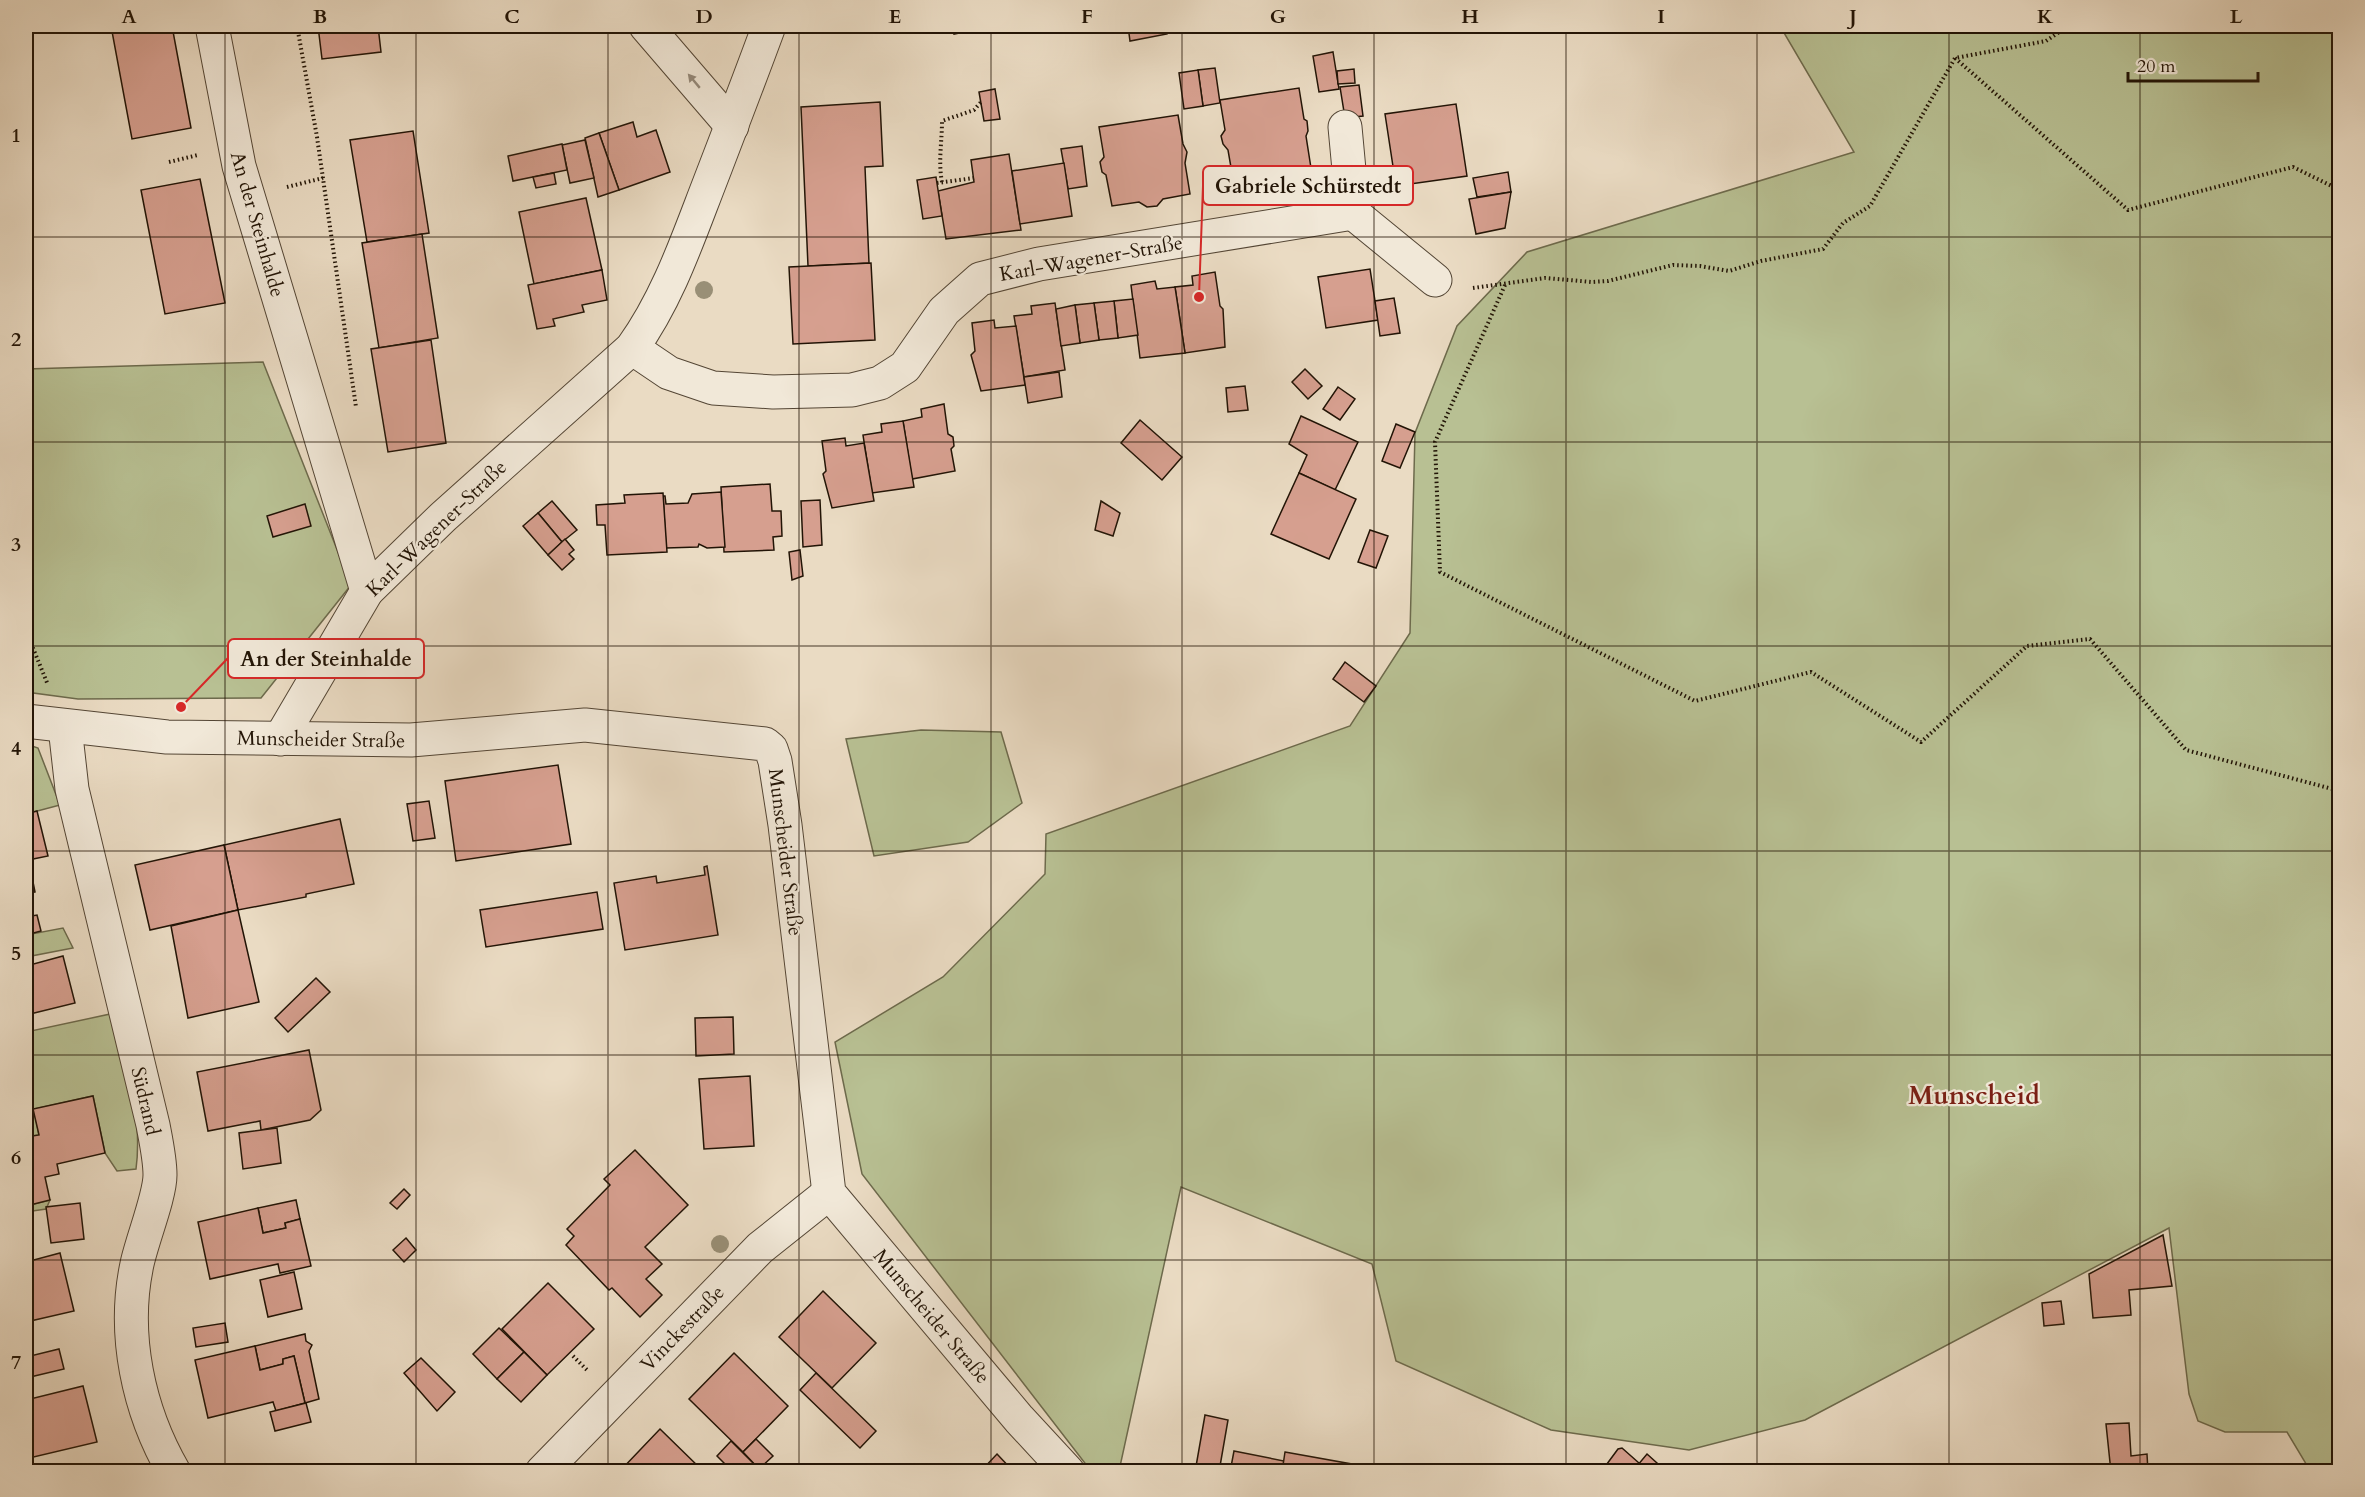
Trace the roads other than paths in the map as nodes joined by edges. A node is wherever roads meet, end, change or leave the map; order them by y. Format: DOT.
graph roads {
  1 [pos="212,26"];
  2 [pos="646,26"];
  3 [pos="769,26"];
  4 [pos="732,126"];
  5 [pos="1345,127"];
  6 [pos="1353,213"];
  7 [pos="1435,280"];
  8 [pos="632,348"];
  9 [pos="366,591"];
  10 [pos="26,721"];
  11 [pos="65,727"];
  12 [pos="280,739"];
  13 [pos="829,1193"];
  14 [pos="174,1472"];
  15 [pos="542,1472"];
  16 [pos="1068,1472"];
  1 -- 9 [label="street, An der Steinhalde"];
  4 -- 2 [label="street, one-way"];
  3 -- 4 [label="street, Karl-Wagener-Straße"];
  4 -- 8 [label="street, Karl-Wagener-Straße"];
  5 -- 6 [label="street"];
  6 -- 7 [label="street"];
  6 -- 8 [label="street, Karl-Wagener-Straße"];
  8 -- 9 [label="street, Karl-Wagener-Straße"];
  9 -- 12 [label="street, Karl-Wagener-Straße"];
  10 -- 11 [label="street, Munscheider Straße"];
  11 -- 12 [label="street, Munscheider Straße"];
  11 -- 14 [label="street, Südrand"];
  12 -- 13 [label="street, Munscheider Straße"];
  13 -- 15 [label="street, Vinckestraße"];
  13 -- 16 [label="street, Munscheider Straße"];
}
